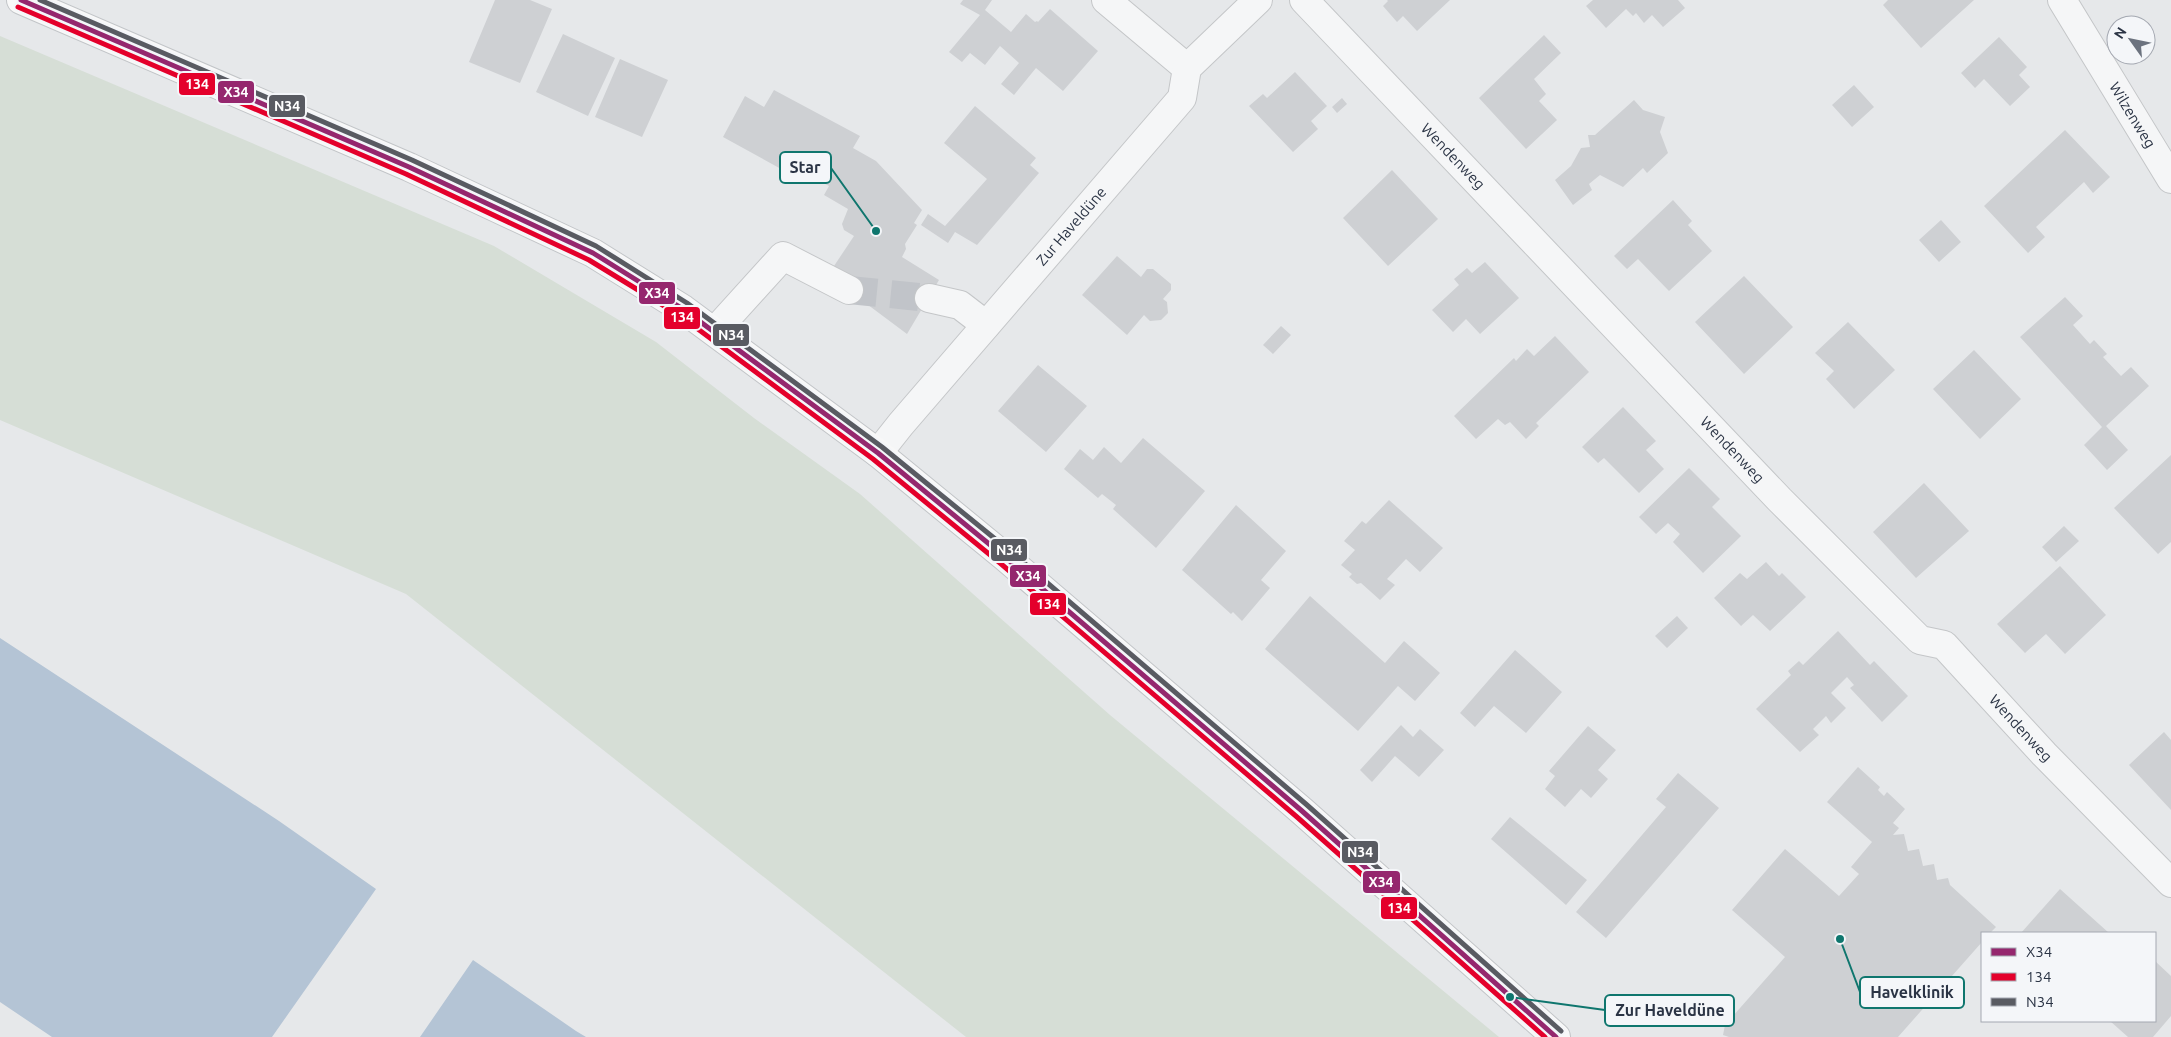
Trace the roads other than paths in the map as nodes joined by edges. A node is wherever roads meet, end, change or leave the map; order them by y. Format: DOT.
graph roads {
  1 [pos="21,0"];
  2 [pos="1106,0"];
  3 [pos="1258,0"];
  4 [pos="1304,0"];
  5 [pos="2062,0"];
  6 [pos="1187,68"];
  7 [pos="2171,179"];
  8 [pos="848,290"];
  9 [pos="929,298"];
  10 [pos="986,324"];
  11 [pos="716,331"];
  12 [pos="878,453"];
  13 [pos="2171,883"];
  14 [pos="1556,1037"];
  1 -- 11 [label="main road"];
  2 -- 6 [label="street"];
  3 -- 6 [label="street"];
  4 -- 13 [label="street, Wendenweg"];
  5 -- 7 [label="street, Wilzenweg"];
  6 -- 10 [label="street, Zur Haveldüne"];
  8 -- 11 [label="street"];
  9 -- 10 [label="street"];
  10 -- 12 [label="street, Zur Haveldüne"];
  11 -- 12 [label="main road"];
  12 -- 14 [label="main road"];
}
